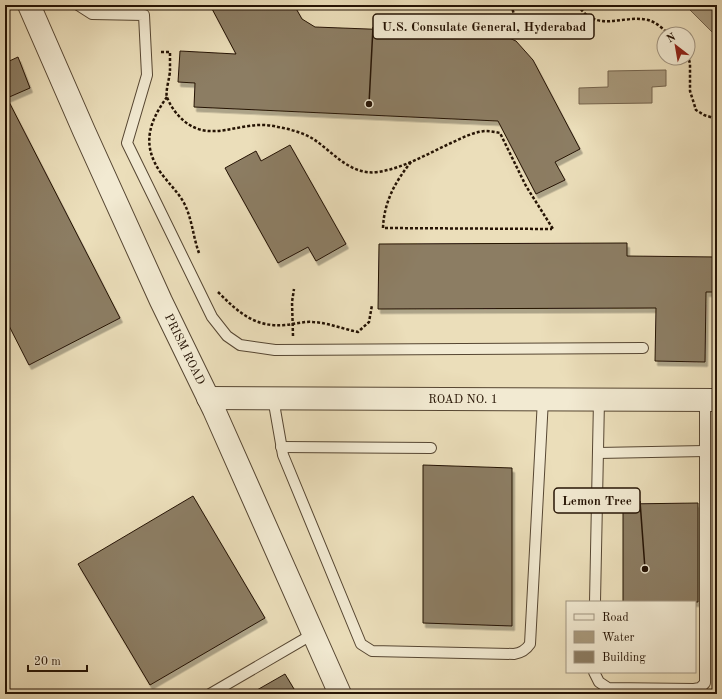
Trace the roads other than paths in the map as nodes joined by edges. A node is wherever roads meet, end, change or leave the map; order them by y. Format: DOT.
graph roads {
  1 [pos="29,5"];
  2 [pos="78,5"];
  3 [pos="643,348"];
  4 [pos="208,398"];
  5 [pos="273,398"];
  6 [pos="544,399"];
  7 [pos="599,400"];
  8 [pos="711,400"];
  9 [pos="281,447"];
  10 [pos="431,448"];
  11 [pos="705,451"];
  12 [pos="598,453"];
  13 [pos="595,601"];
  14 [pos="313,634"];
  15 [pos="594,673"];
  16 [pos="210,694"];
  17 [pos="340,694"];
  1 -- 4 [label="street, PRISM ROAD"];
  2 -- 3 [label="lane"];
  4 -- 5 [label="street, ROAD NO. 1"];
  4 -- 14 [label="street, PRISM ROAD"];
  5 -- 6 [label="street, ROAD NO. 1"];
  5 -- 9 [label="lane"];
  6 -- 7 [label="street, ROAD NO. 1"];
  6 -- 9 [label="lane"];
  7 -- 8 [label="street, ROAD NO. 1"];
  7 -- 12 [label="lane"];
  8 -- 11 [label="lane"];
  9 -- 10 [label="lane"];
  11 -- 12 [label="lane"];
  11 -- 15 [label="lane"];
  12 -- 13 [label="lane"];
  14 -- 16 [label="lane"];
  14 -- 17 [label="street, PRISM ROAD"];
}
